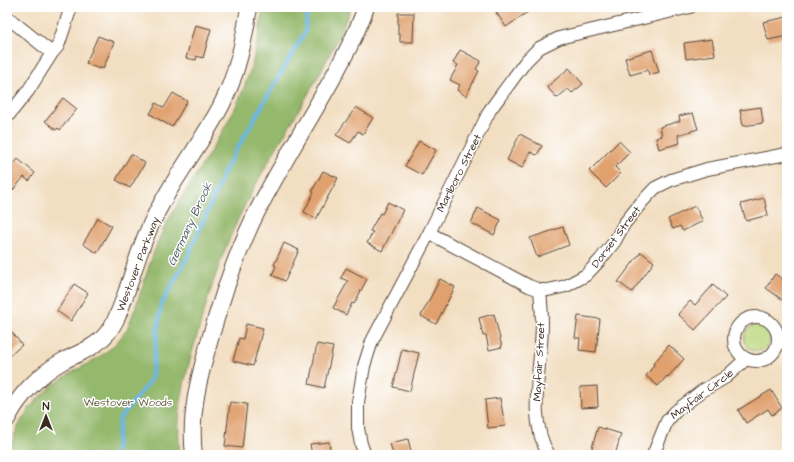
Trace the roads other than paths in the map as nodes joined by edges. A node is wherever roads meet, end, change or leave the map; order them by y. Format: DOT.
graph roads {
  1 [pos="70,7"];
  2 [pos="248,7"];
  3 [pos="366,7"];
  4 [pos="690,7"];
  5 [pos="7,17"];
  6 [pos="52,53"];
  7 [pos="7,117"];
  8 [pos="787,154"];
  9 [pos="429,233"];
  10 [pos="540,290"];
  11 [pos="746,359"];
  12 [pos="7,419"];
  13 [pos="194,455"];
  14 [pos="365,455"];
  15 [pos="549,455"];
  16 [pos="653,455"];
  1 -- 6 [label="street"];
  2 -- 12 [label="street, Westover Parkway"];
  3 -- 13 [label="street"];
  4 -- 9 [label="street, Marlboro Street"];
  5 -- 6 [label="street"];
  6 -- 7 [label="street"];
  8 -- 10 [label="street, Dorset Street"];
  9 -- 10 [label="street"];
  9 -- 14 [label="street, Marlboro Street"];
  10 -- 15 [label="street, Mayfair Street"];
  11 -- 16 [label="street, Mayfair Circle"];
}
